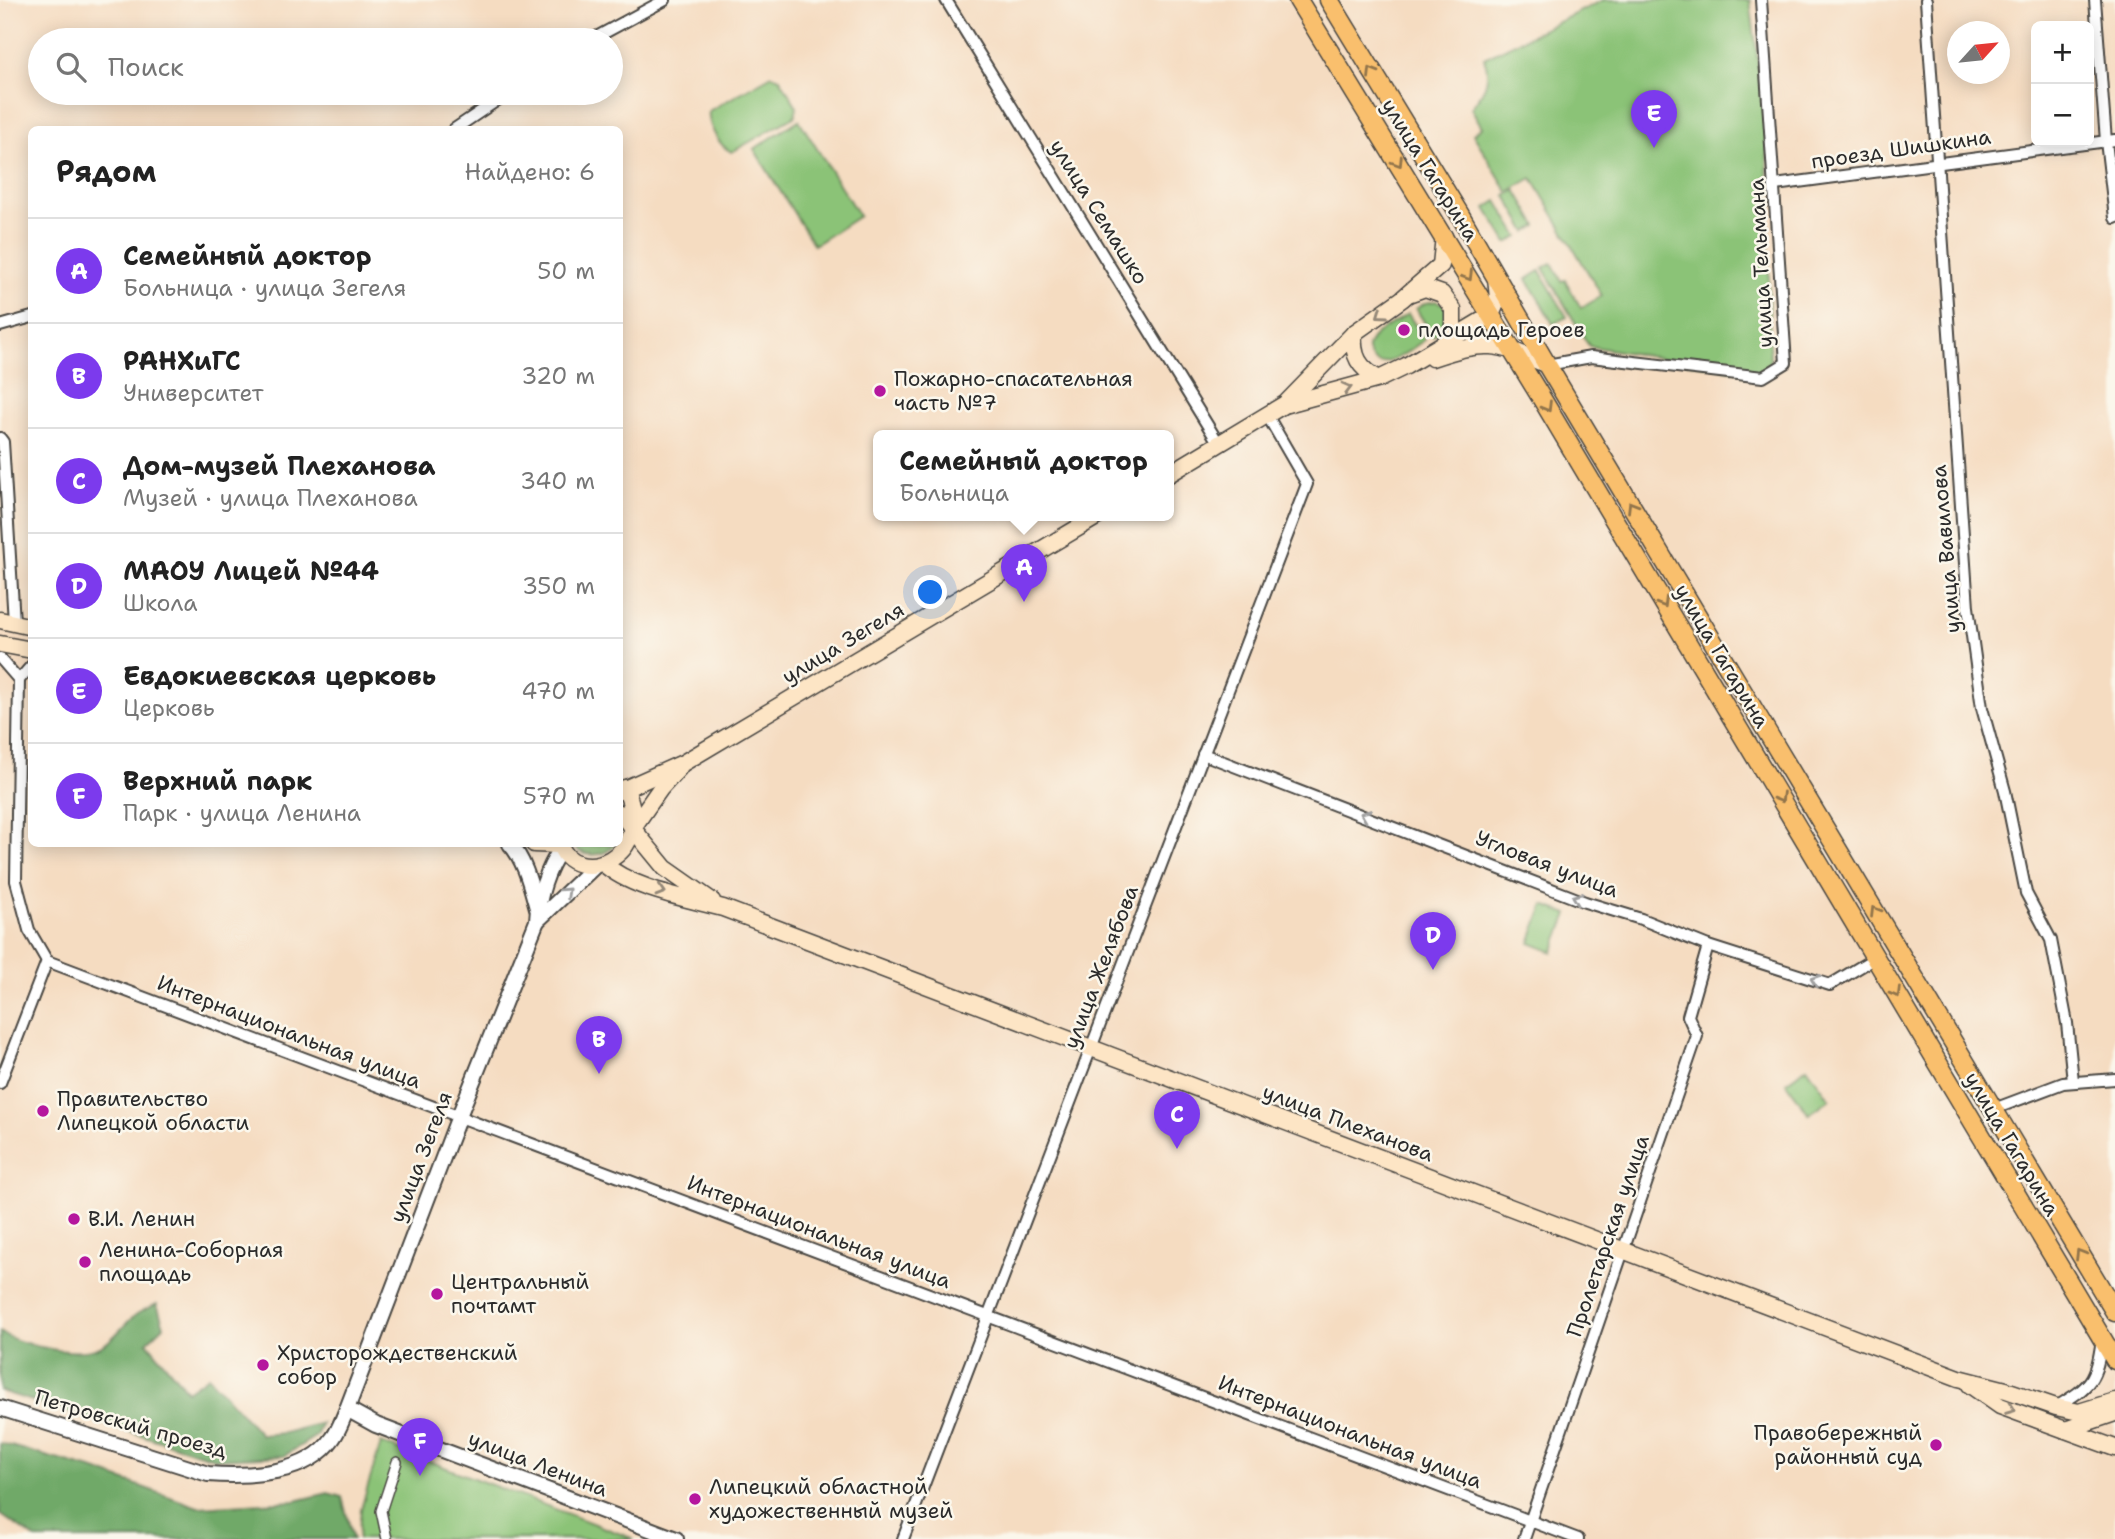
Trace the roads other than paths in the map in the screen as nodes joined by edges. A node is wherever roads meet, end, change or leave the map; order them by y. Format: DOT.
graph roads {
  1 [pos="665,0"];
  2 [pos="946,0"];
  3 [pos="1298,0"];
  4 [pos="1329,0"];
  5 [pos="1762,0"];
  6 [pos="1926,0"];
  7 [pos="2095,0"];
  8 [pos="613,28"];
  9 [pos="490,105"];
  10 [pos="459,126"];
  11 [pos="2110,140"];
  12 [pos="1938,164"];
  13 [pos="1776,185"];
  14 [pos="2115,218"];
  15 [pos="1444,236"];
  16 [pos="1496,277"];
  17 [pos="1408,294"];
  18 [pos="1491,315"];
  19 [pos="28,318"];
  20 [pos="0,326"];
  21 [pos="1354,333"];
  22 [pos="1444,344"];
  23 [pos="1512,349"];
  24 [pos="1547,365"];
  25 [pos="1406,366"];
  26 [pos="1379,379"];
  27 [pos="1285,404"];
  28 [pos="1267,415"];
  29 [pos="0,438"];
  30 [pos="1219,444"];
  31 [pos="1174,471"];
  32 [pos="1090,521"];
  33 [pos="7,621"];
  34 [pos="28,626"];
  35 [pos="0,644"];
  36 [pos="28,649"];
  37 [pos="0,658"];
  38 [pos="28,670"];
  39 [pos="19,680"];
  40 [pos="1203,754"];
  41 [pos="683,764"];
  42 [pos="623,790"];
  43 [pos="623,792"];
  44 [pos="623,817"];
  45 [pos="632,830"];
  46 [pos="514,847"];
  47 [pos="560,847"];
  48 [pos="561,847"];
  49 [pos="599,864"];
  50 [pos="723,908"];
  51 [pos="537,914"];
  52 [pos="1708,946"];
  53 [pos="1875,958"];
  54 [pos="47,961"];
  55 [pos="1091,1048"];
  56 [pos="2115,1079"];
  57 [pos="2073,1081"];
  58 [pos="0,1083"];
  59 [pos="1994,1110"];
  60 [pos="1966,1111"];
  61 [pos="459,1116"];
  62 [pos="1624,1249"];
  63 [pos="2115,1312"];
  64 [pos="988,1316"];
  65 [pos="2102,1339"];
  66 [pos="2115,1360"];
  67 [pos="1959,1378"];
  68 [pos="2056,1407"];
  69 [pos="0,1408"];
  70 [pos="347,1409"];
  71 [pos="2113,1410"];
  72 [pos="2068,1429"];
  73 [pos="2115,1448"];
  74 [pos="397,1462"];
  75 [pos="1531,1521"];
  76 [pos="387,1539"];
  77 [pos="676,1539"];
  78 [pos="903,1539"];
  79 [pos="1524,1539"];
  80 [pos="1578,1539"];
  1 -- 8 [label="street"];
  2 -- 30 [label="street, улица Семашко"];
  3 -- 15 [label="main road, улица Гагарина, one-way"];
  16 -- 4 [label="main road, улица Гагарина, one-way"];
  5 -- 13 [label="street, улица Тельмана"];
  6 -- 12 [label="street, улица Вавилова"];
  7 -- 11 [label="street"];
  9 -- 10 [label="street"];
  11 -- 12 [label="street, проезд Шишкина"];
  11 -- 14 [label="street"];
  12 -- 13 [label="street, проезд Шишкина"];
  12 -- 57 [label="street, улица Вавилова"];
  13 -- 24 [label="street, улица Тельмана"];
  15 -- 17 [label="main road"];
  15 -- 18 [label="main road, улица Гагарина, one-way"];
  16 -- 18 [label="main road"];
  16 -- 24 [label="main road, улица Гагарина"];
  17 -- 21 [label="main road, one-way"];
  17 -- 22 [label="main road"];
  18 -- 22 [label="main road"];
  18 -- 23 [label="main road, улица Гагарина"];
  19 -- 20 [label="street"];
  21 -- 26 [label="main road"];
  21 -- 27 [label="main road"];
  22 -- 25 [label="main road"];
  23 -- 24 [label="main road"];
  23 -- 25 [label="main road"];
  23 -- 53 [label="main road, улица Гагарина, one-way"];
  59 -- 24 [label="main road, улица Гагарина, one-way"];
  25 -- 26 [label="main road"];
  27 -- 26 [label="main road, one-way"];
  27 -- 28 [label="main road"];
  28 -- 30 [label="main road"];
  28 -- 40 [label="street, улица Желябова"];
  29 -- 33 [label="street"];
  30 -- 31 [label="main road"];
  32 -- 41 [label="main road, улица Зегеля"];
  33 -- 34 [label="main road"];
  35 -- 36 [label="main road"];
  37 -- 39 [label="street"];
  38 -- 39 [label="street"];
  39 -- 54 [label="street"];
  52 -- 40 [label="street, Угловая улица, one-way"];
  40 -- 55 [label="street, улица Желябова"];
  41 -- 42 [label="main road, улица Зегеля"];
  41 -- 45 [label="main road, улица Зегеля"];
  43 -- 45 [label="main road"];
  44 -- 45 [label="main road, улица Плеханова"];
  45 -- 49 [label="main road, улица Зегеля"];
  45 -- 50 [label="main road, улица Плеханова"];
  46 -- 51 [label="street"];
  47 -- 51 [label="street, улица Зегеля"];
  48 -- 49 [label="main road, улица Плеханова"];
  49 -- 50 [label="main road, улица Плеханова, one-way"];
  51 -- 49 [label="street, улица Зегеля, one-way"];
  50 -- 55 [label="main road, улица Плеханова"];
  51 -- 61 [label="street, улица Зегеля"];
  53 -- 52 [label="street, Угловая улица, one-way"];
  52 -- 62 [label="street, Пролетарская улица"];
  53 -- 60 [label="main road, улица Гагарина, one-way"];
  54 -- 58 [label="street"];
  54 -- 61 [label="street, Интернациональная улица"];
  55 -- 62 [label="main road, улица Плеханова"];
  55 -- 64 [label="street, улица Желябова"];
  56 -- 57 [label="street"];
  57 -- 59 [label="street"];
  59 -- 60 [label="main road"];
  63 -- 59 [label="main road, улица Гагарина, one-way"];
  60 -- 65 [label="main road, улица Гагарина"];
  61 -- 64 [label="street, Интернациональная улица"];
  61 -- 70 [label="street, улица Зегеля"];
  62 -- 67 [label="main road, улица Плеханова"];
  62 -- 75 [label="street, Пролетарская улица"];
  64 -- 75 [label="street, Интернациональная улица"];
  64 -- 78 [label="street, улица Желябова"];
  65 -- 66 [label="main road, улица Гагарина"];
  65 -- 68 [label="street"];
  67 -- 68 [label="main road, улица Плеханова"];
  67 -- 72 [label="main road, улица Плеханова, one-way"];
  68 -- 71 [label="main road, улица Плеханова"];
  69 -- 70 [label="street, Петровский проезд"];
  70 -- 77 [label="street, улица Ленина"];
  71 -- 72 [label="main road, улица Плеханова"];
  72 -- 73 [label="main road, улица Плеханова"];
  74 -- 76 [label="street"];
  75 -- 79 [label="street, Пролетарская улица"];
  75 -- 80 [label="street, Интернациональная улица"];
}
